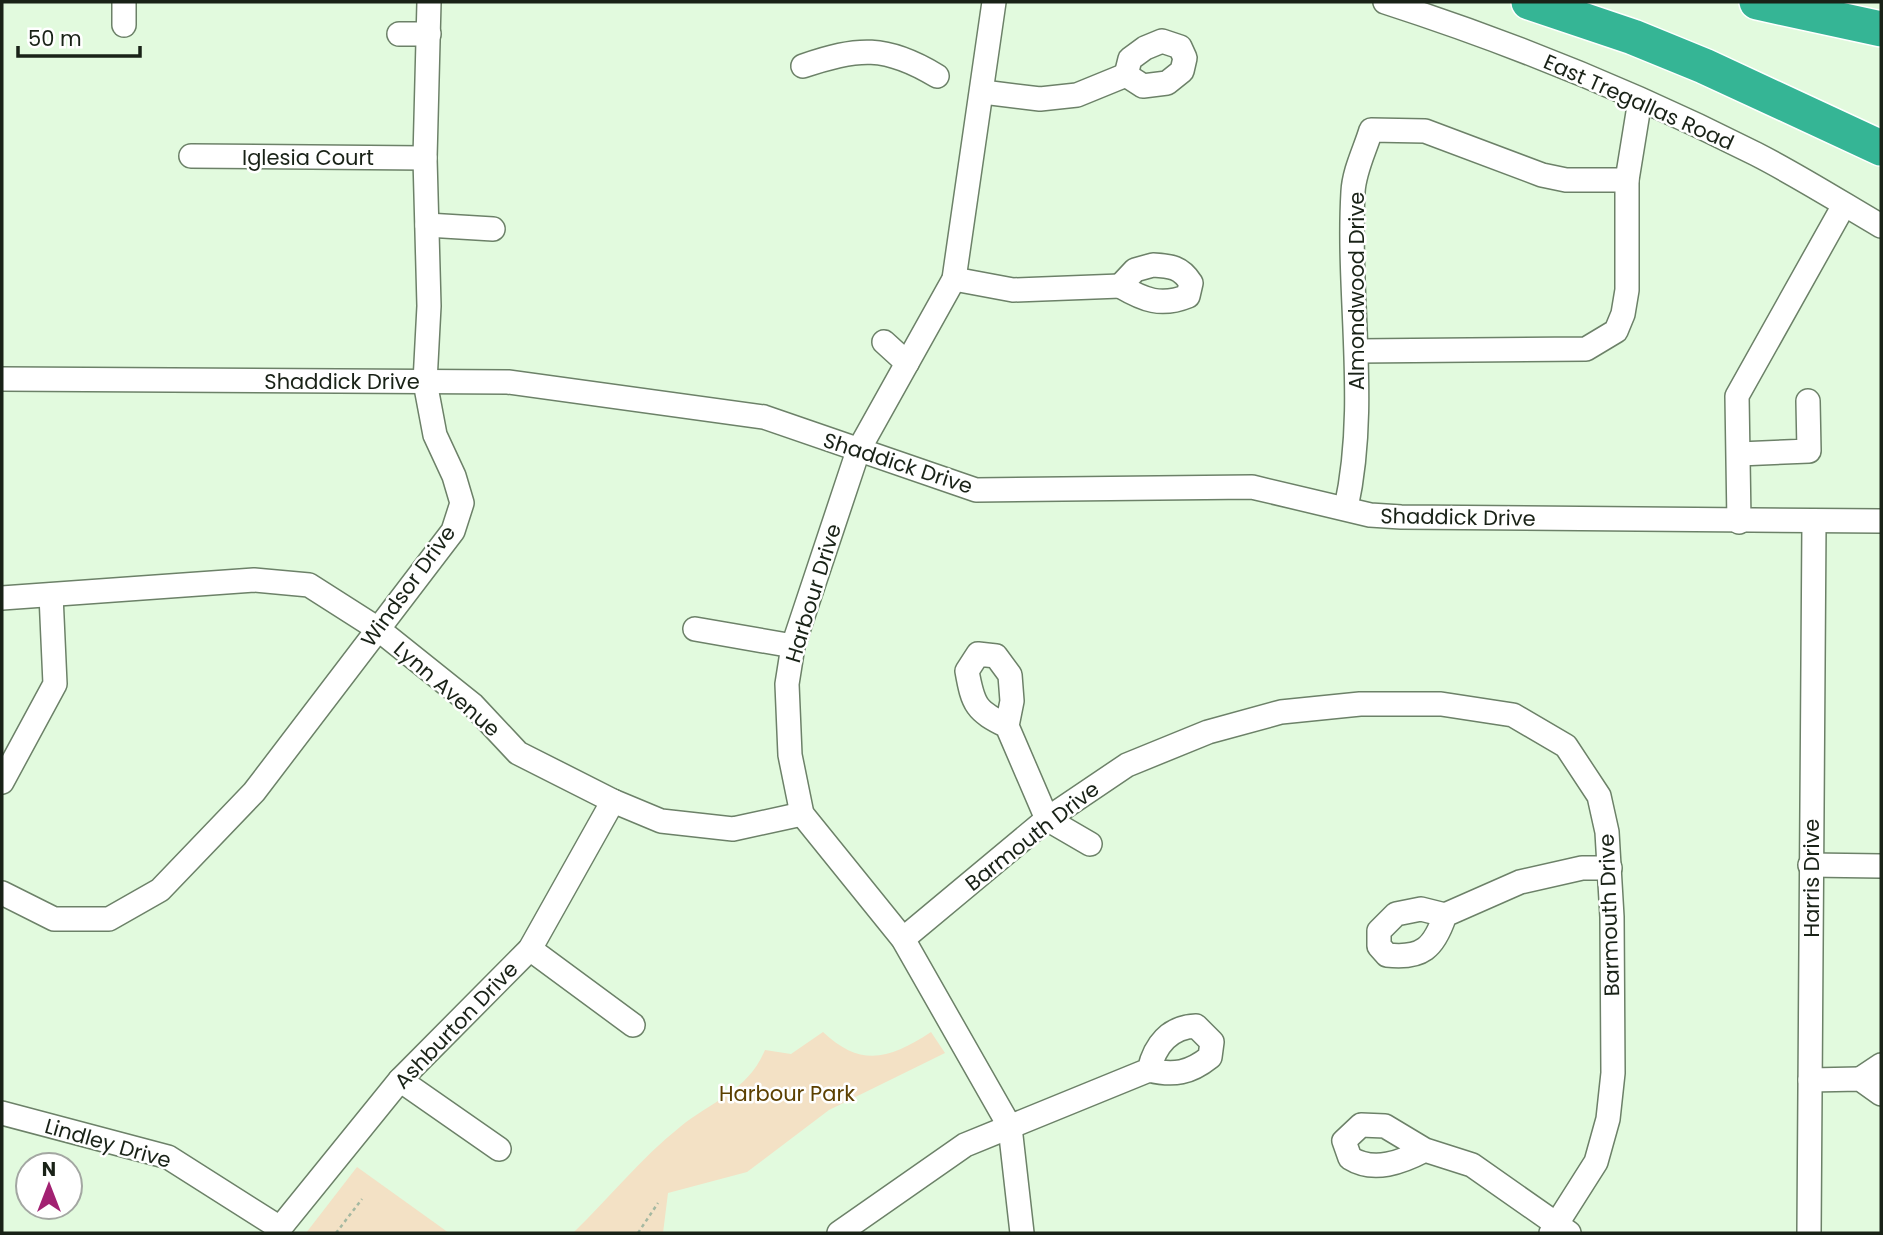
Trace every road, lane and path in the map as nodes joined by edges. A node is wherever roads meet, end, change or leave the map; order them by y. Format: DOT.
graph roads {
  1 [pos="429,2"];
  2 [pos="994,2"];
  3 [pos="1385,2"];
  4 [pos="1529,2"];
  5 [pos="1757,2"];
  6 [pos="1881,29"];
  7 [pos="399,34"];
  8 [pos="429,34"];
  9 [pos="803,65"];
  10 [pos="1126,75"];
  11 [pos="937,76"];
  12 [pos="983,92"];
  13 [pos="1640,100"];
  14 [pos="1881,148"];
  15 [pos="191,156"];
  16 [pos="425,158"];
  17 [pos="1627,180"];
  18 [pos="1844,205"];
  19 [pos="427,225"];
  20 [pos="1881,226"];
  21 [pos="493,229"];
  22 [pos="954,279"];
  23 [pos="1120,286"];
  24 [pos="884,342"];
  25 [pos="1357,351"];
  26 [pos="907,363"];
  27 [pos="2,379"];
  28 [pos="425,382"];
  29 [pos="1808,401"];
  30 [pos="858,451"];
  31 [pos="1738,454"];
  32 [pos="1346,508"];
  33 [pos="1881,521"];
  34 [pos="1739,522"];
  35 [pos="1814,523"];
  36 [pos="51,595"];
  37 [pos="2,598"];
  38 [pos="378,629"];
  39 [pos="695,629"];
  40 [pos="793,646"];
  41 [pos="1007,726"];
  42 [pos="2,782"];
  43 [pos="613,802"];
  44 [pos="802,814"];
  45 [pos="1047,818"];
  46 [pos="1090,844"];
  47 [pos="1810,865"];
  48 [pos="1881,866"];
  49 [pos="1610,868"];
  50 [pos="2,893"];
  51 [pos="1445,915"];
  52 [pos="903,939"];
  53 [pos="530,949"];
  54 [pos="633,1025"];
  55 [pos="1881,1065"];
  56 [pos="1149,1069"];
  57 [pos="1860,1079"];
  58 [pos="400,1080"];
  59 [pos="1810,1080"];
  60 [pos="1881,1094"];
  61 [pos="2,1113"];
  62 [pos="1010,1127"];
  63 [pos="499,1149"];
  64 [pos="1425,1150"];
  65 [pos="362,1199"];
  66 [pos="658,1203"];
  67 [pos="1560,1230"];
  68 [pos="278,1231"];
  69 [pos="336,1233"];
  70 [pos="638,1233"];
  71 [pos="839,1233"];
  72 [pos="1022,1233"];
  73 [pos="1809,1233"];
  1 -- 8 [label="street, Windsor Drive"];
  2 -- 12 [label="street, Harbour Drive"];
  3 -- 13 [label="street, East Tregallas Road"];
  4 -- 14 [label="highway"];
  5 -- 6 [label="highway"];
  7 -- 8 [label="street"];
  8 -- 16 [label="street, Windsor Drive"];
  9 -- 11 [label="street"];
  10 -- 12 [label="street"];
  12 -- 22 [label="street, Harbour Drive"];
  13 -- 17 [label="street"];
  13 -- 18 [label="street, East Tregallas Road"];
  15 -- 16 [label="street, Iglesia Court"];
  16 -- 19 [label="street, Windsor Drive"];
  17 -- 25 [label="street"];
  17 -- 25 [label="street, Almondwood Drive"];
  18 -- 20 [label="street, East Tregallas Road"];
  18 -- 31 [label="street"];
  19 -- 21 [label="street"];
  19 -- 28 [label="street, Windsor Drive"];
  22 -- 23 [label="street"];
  22 -- 26 [label="street, Harbour Drive"];
  24 -- 26 [label="street"];
  25 -- 32 [label="street, Almondwood Drive"];
  26 -- 30 [label="street, Harbour Drive"];
  27 -- 28 [label="street, Shaddick Drive"];
  28 -- 30 [label="street, Shaddick Drive"];
  28 -- 38 [label="street, Windsor Drive"];
  29 -- 31 [label="street"];
  30 -- 32 [label="street, Shaddick Drive"];
  30 -- 40 [label="street, Harbour Drive"];
  31 -- 34 [label="street"];
  32 -- 34 [label="street, Shaddick Drive"];
  33 -- 35 [label="street, Shaddick Drive"];
  34 -- 35 [label="street, Shaddick Drive"];
  35 -- 47 [label="street, Harris Drive"];
  36 -- 37 [label="street, Lynn Avenue"];
  36 -- 38 [label="street, Lynn Avenue"];
  36 -- 42 [label="street"];
  38 -- 43 [label="street, Lynn Avenue"];
  38 -- 50 [label="street, Windsor Drive"];
  39 -- 40 [label="street"];
  40 -- 44 [label="street, Harbour Drive"];
  41 -- 45 [label="street"];
  43 -- 44 [label="street, Lynn Avenue"];
  43 -- 53 [label="street, Ashburton Drive"];
  44 -- 52 [label="street, Harbour Drive"];
  45 -- 46 [label="street"];
  45 -- 49 [label="street, Barmouth Drive"];
  45 -- 52 [label="street, Barmouth Drive"];
  47 -- 48 [label="street"];
  47 -- 59 [label="street, Harris Drive"];
  49 -- 51 [label="street"];
  49 -- 67 [label="street, Barmouth Drive"];
  52 -- 62 [label="street, Harbour Drive"];
  53 -- 54 [label="street"];
  53 -- 58 [label="street, Ashburton Drive"];
  55 -- 57 [label="street"];
  56 -- 62 [label="street"];
  57 -- 59 [label="street"];
  57 -- 60 [label="street"];
  58 -- 63 [label="street"];
  58 -- 68 [label="street, Ashburton Drive"];
  59 -- 73 [label="street, Harris Drive"];
  61 -- 68 [label="street, Lindley Drive"];
  62 -- 71 [label="street"];
  62 -- 72 [label="street, Harbour Drive"];
  64 -- 67 [label="street"];
  65 -- 69 [label="path"];
  66 -- 70 [label="path"];
}
